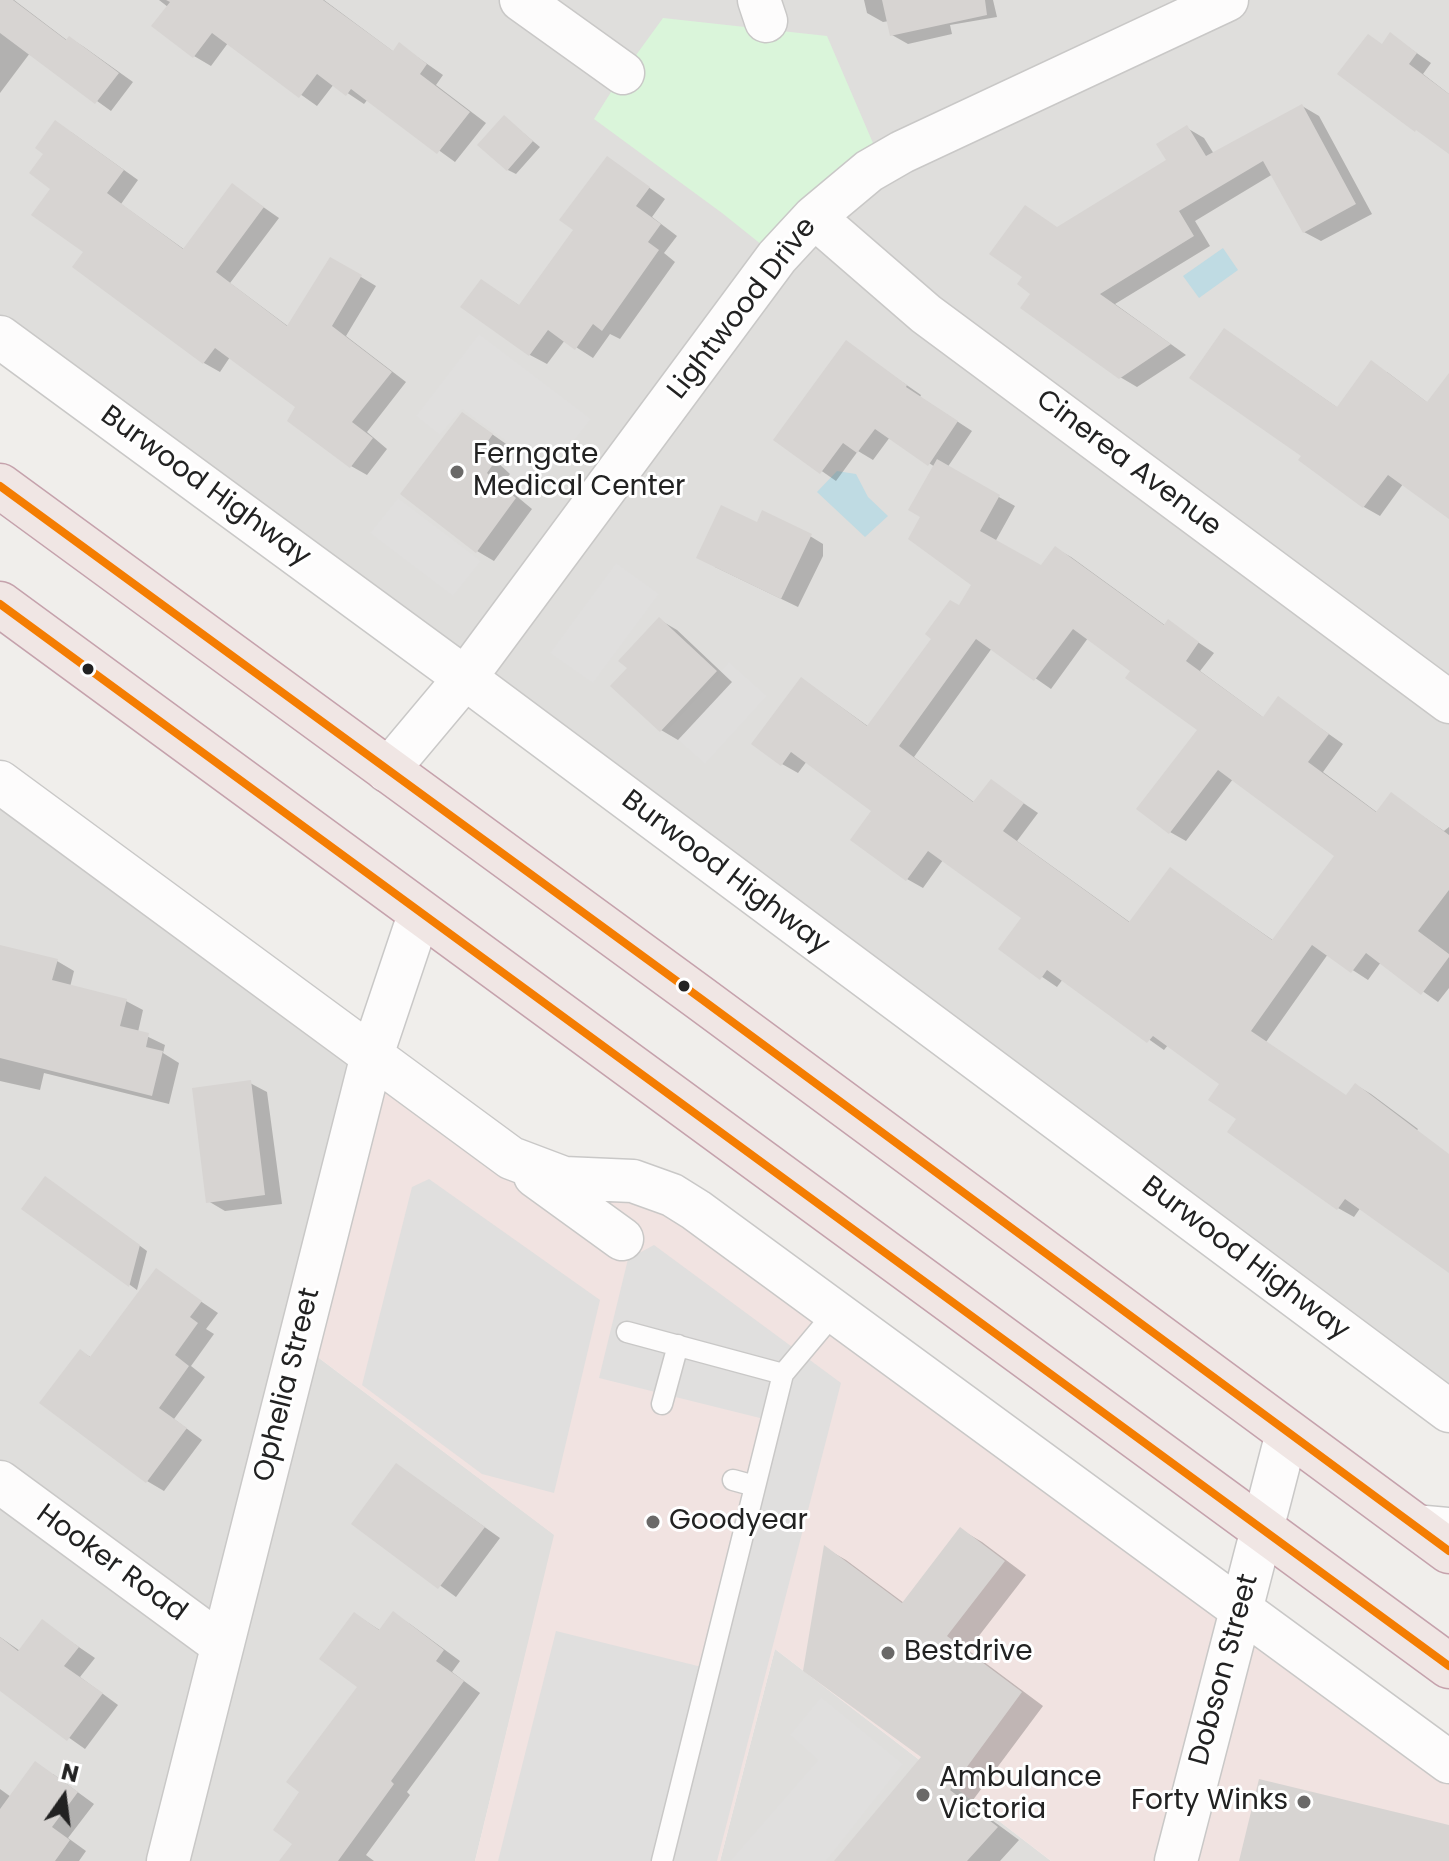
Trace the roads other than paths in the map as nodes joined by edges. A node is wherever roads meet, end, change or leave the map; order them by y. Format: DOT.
graph roads {
  1 [pos="521,0"];
  2 [pos="1227,0"];
  3 [pos="623,73"];
  4 [pos="814,217"];
  5 [pos="0,337"];
  6 [pos="0,486"];
  7 [pos="0,604"];
  8 [pos="465,678"];
  9 [pos="1449,702"];
  10 [pos="387,771"];
  11 [pos="0,782"];
  12 [pos="420,912"];
  13 [pos="372,1055"];
  14 [pos="511,1158"];
  15 [pos="622,1239"];
  16 [pos="835,1312"];
  17 [pos="627,1332"];
  18 [pos="678,1345"];
  19 [pos="783,1374"];
  20 [pos="662,1404"];
  21 [pos="1449,1411"];
  22 [pos="1287,1433"];
  23 [pos="733,1480"];
  24 [pos="0,1482"];
  25 [pos="755,1486"];
  26 [pos="1399,1514"];
  27 [pos="1449,1518"];
  28 [pos="1262,1528"];
  29 [pos="1449,1551"];
  30 [pos="1241,1609"];
  31 [pos="222,1645"];
  32 [pos="1449,1666"];
  33 [pos="1449,1762"];
  34 [pos="168,1861"];
  35 [pos="662,1861"];
  36 [pos="1176,1861"];
  1 -- 3 [label="street"];
  2 -- 4 [label="street, Lightwood Drive"];
  4 -- 8 [label="street, Lightwood Drive"];
  4 -- 9 [label="street, Cinerea Avenue"];
  5 -- 8 [label="street, Burwood Highway"];
  6 -- 10 [label="highway"];
  7 -- 12 [label="highway"];
  8 -- 10 [label="street, Lightwood Drive"];
  8 -- 21 [label="street, Burwood Highway"];
  10 -- 22 [label="highway"];
  11 -- 13 [label="street"];
  12 -- 13 [label="street, Ophelia Street"];
  12 -- 28 [label="highway"];
  13 -- 14 [label="street"];
  13 -- 31 [label="street, Ophelia Street"];
  14 -- 15 [label="street"];
  14 -- 16 [label="street"];
  16 -- 19 [label="lane"];
  16 -- 30 [label="street"];
  17 -- 18 [label="lane"];
  18 -- 19 [label="lane"];
  18 -- 20 [label="lane"];
  19 -- 25 [label="lane"];
  22 -- 26 [label="highway"];
  22 -- 28 [label="street, Dobson Street"];
  23 -- 25 [label="lane"];
  24 -- 31 [label="street, Hooker Road"];
  25 -- 35 [label="lane"];
  26 -- 27 [label="lane"];
  26 -- 29 [label="highway"];
  28 -- 30 [label="street, Dobson Street"];
  28 -- 32 [label="highway"];
  30 -- 33 [label="street"];
  30 -- 36 [label="street, Dobson Street"];
  31 -- 34 [label="street, Ophelia Street"];
}
